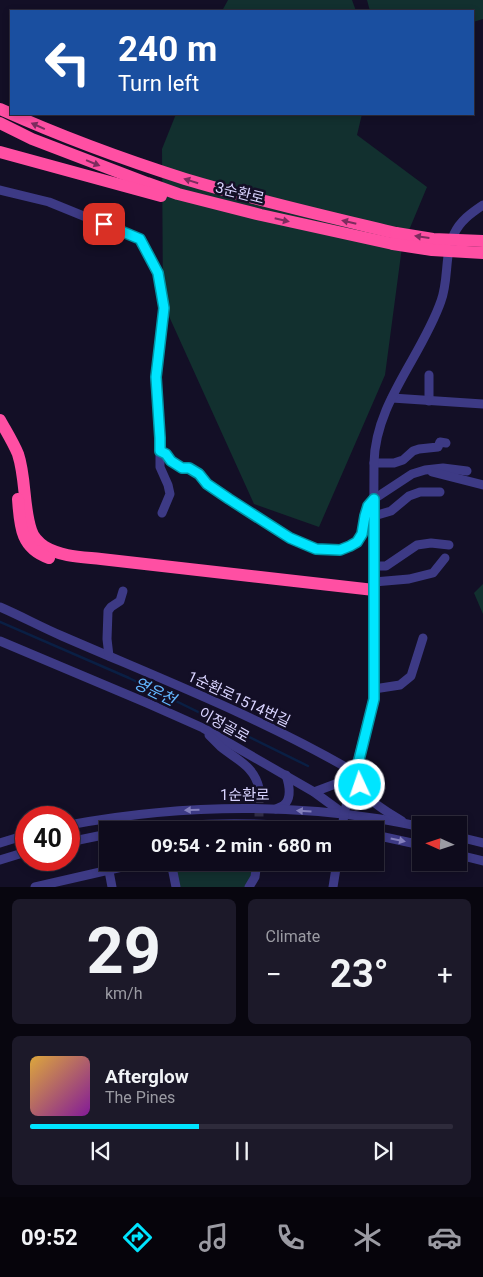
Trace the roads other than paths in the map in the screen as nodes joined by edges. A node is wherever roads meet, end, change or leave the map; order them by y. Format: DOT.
graph roads {
  1 [pos="14,115"];
  2 [pos="0,123"];
  3 [pos="0,152"];
  4 [pos="0,190"];
  5 [pos="483,205"];
  6 [pos="250,213"];
  7 [pos="394,238"];
  8 [pos="483,241"];
  9 [pos="483,253"];
  10 [pos="429,375"];
  11 [pos="392,398"];
  12 [pos="430,401"];
  13 [pos="483,404"];
  14 [pos="0,420"];
  15 [pos="0,434"];
  16 [pos="446,443"];
  17 [pos="160,451"];
  18 [pos="374,463"];
  19 [pos="425,470"];
  20 [pos="467,471"];
  21 [pos="483,485"];
  22 [pos="440,492"];
  23 [pos="374,499"];
  24 [pos="162,512"];
  25 [pos="374,516"];
  26 [pos="449,545"];
  27 [pos="445,558"];
  28 [pos="374,566"];
  29 [pos="374,589"];
  30 [pos="123,591"];
  31 [pos="0,607"];
  32 [pos="423,638"];
  33 [pos="0,641"];
  34 [pos="109,656"];
  35 [pos="374,689"];
  36 [pos="203,728"];
  37 [pos="356,772"];
  38 [pos="286,775"];
  39 [pos="259,788"];
  40 [pos="314,792"];
  41 [pos="275,809"];
  42 [pos="344,814"];
  43 [pos="343,821"];
  44 [pos="80,823"];
  45 [pos="408,825"];
  46 [pos="412,826"];
  47 [pos="99,836"];
  48 [pos="384,837"];
  49 [pos="15,838"];
  50 [pos="468,839"];
  51 [pos="80,840"];
  52 [pos="0,842"];
  53 [pos="412,843"];
  54 [pos="483,843"];
  55 [pos="15,855"];
  56 [pos="468,857"];
  57 [pos="0,860"];
  58 [pos="483,861"];
  59 [pos="109,871"];
  60 [pos="173,871"];
  61 [pos="256,871"];
  62 [pos="336,871"];
  63 [pos="55,885"];
  64 [pos="35,887"];
  65 [pos="112,887"];
  66 [pos="176,887"];
  67 [pos="249,887"];
  68 [pos="333,887"];
  7 -- 1 [label="highway, 3순환로, one-way"];
  2 -- 6 [label="highway, 3순환로, one-way"];
  3 -- 6 [label="highway"];
  4 -- 17 [label="street"];
  5 -- 11 [label="street"];
  6 -- 7 [label="highway, 3순환로, one-way"];
  8 -- 7 [label="highway, 3순환로, one-way, bridge"];
  7 -- 9 [label="highway, 3순환로, bridge"];
  10 -- 12 [label="street"];
  11 -- 12 [label="street"];
  11 -- 18 [label="street"];
  12 -- 13 [label="street"];
  14 -- 29 [label="highway"];
  15 -- 29 [label="highway"];
  16 -- 18 [label="street"];
  17 -- 23 [label="street"];
  17 -- 24 [label="street"];
  18 -- 23 [label="street"];
  19 -- 20 [label="street"];
  19 -- 21 [label="street"];
  19 -- 23 [label="street"];
  22 -- 25 [label="street"];
  23 -- 25 [label="street"];
  25 -- 28 [label="street"];
  26 -- 28 [label="street"];
  27 -- 29 [label="street"];
  28 -- 29 [label="street"];
  29 -- 35 [label="street"];
  30 -- 34 [label="street"];
  31 -- 34 [label="street, 1순환로1514번길"];
  32 -- 35 [label="street"];
  33 -- 36 [label="street, 이정골로"];
  34 -- 37 [label="street, 1순환로1514번길"];
  35 -- 37 [label="street"];
  36 -- 38 [label="street, 이정골로"];
  36 -- 39 [label="street"];
  37 -- 40 [label="street"];
  37 -- 42 [label="street"];
  37 -- 45 [label="street"];
  38 -- 40 [label="street, 이정골로"];
  38 -- 41 [label="street"];
  40 -- 42 [label="street, 이정골로"];
  42 -- 41 [label="street, 1순환로, one-way"];
  41 -- 44 [label="street, 1순환로, one-way"];
  42 -- 43 [label="street"];
  42 -- 45 [label="street, 1순환로"];
  45 -- 46 [label="street, 1순환로"];
  47 -- 51 [label="street"];
  48 -- 53 [label="street, one-way"];
  49 -- 52 [label="street"];
  50 -- 54 [label="street"];
  55 -- 57 [label="street"];
  56 -- 58 [label="street"];
  59 -- 63 [label="street"];
  59 -- 65 [label="street"];
  60 -- 66 [label="street"];
  61 -- 67 [label="street"];
  62 -- 68 [label="street"];
  63 -- 64 [label="street"];
}
